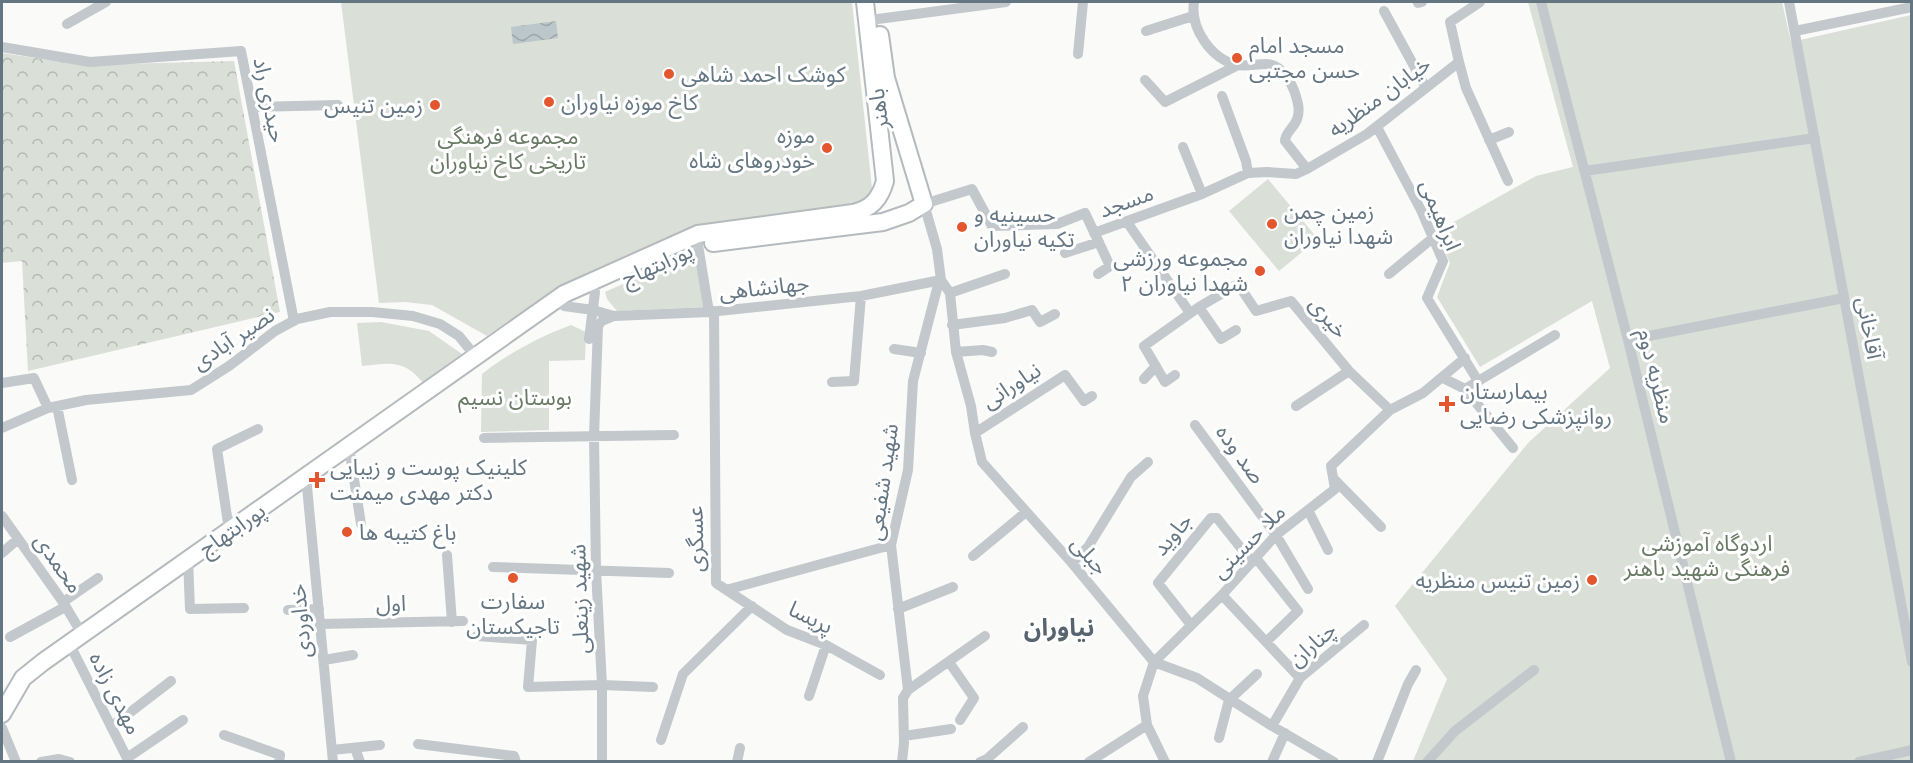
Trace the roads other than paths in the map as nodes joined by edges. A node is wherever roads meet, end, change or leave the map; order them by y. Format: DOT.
graph roads {
  1 [pos="106,2"];
  2 [pos="865,2"];
  3 [pos="876,2"];
  4 [pos="1006,2"];
  5 [pos="1083,2"];
  6 [pos="1194,2"];
  7 [pos="1480,2"];
  8 [pos="1541,2"];
  9 [pos="1789,2"];
  10 [pos="1911,7"];
  11 [pos="1384,11"];
  12 [pos="1193,16"];
  13 [pos="878,19"];
  14 [pos="67,24"];
  15 [pos="1146,31"];
  16 [pos="1795,31"];
  17 [pos="2,47"];
  18 [pos="1078,54"];
  19 [pos="1459,62"];
  20 [pos="1239,65"];
  21 [pos="1145,80"];
  22 [pos="1426,88"];
  23 [pos="1222,96"];
  24 [pos="338,105"];
  25 [pos="252,107"];
  26 [pos="1377,127"];
  27 [pos="1509,132"];
  28 [pos="1815,138"];
  29 [pos="1489,140"];
  30 [pos="1183,147"];
  31 [pos="1307,170"];
  32 [pos="1585,171"];
  33 [pos="1248,173"];
  34 [pos="1508,181"];
  35 [pos="1202,194"];
  36 [pos="924,204"];
  37 [pos="865,210"];
  38 [pos="1127,222"];
  39 [pos="1434,237"];
  40 [pos="1096,238"];
  41 [pos="698,245"];
  42 [pos="1065,253"];
  43 [pos="1005,273"];
  44 [pos="1098,274"];
  45 [pos="1389,274"];
  46 [pos="940,280"];
  47 [pos="594,287"];
  48 [pos="950,293"];
  49 [pos="861,296"];
  50 [pos="1844,298"];
  51 [pos="564,306"];
  52 [pos="593,310"];
  53 [pos="1195,310"];
  54 [pos="712,312"];
  55 [pos="1055,314"];
  56 [pos="614,316"];
  57 [pos="294,321"];
  58 [pos="952,325"];
  59 [pos="1236,330"];
  60 [pos="1555,335"];
  61 [pos="1628,340"];
  62 [pos="894,349"];
  63 [pos="921,352"];
  64 [pos="956,352"];
  65 [pos="992,352"];
  66 [pos="476,357"];
  67 [pos="1465,358"];
  68 [pos="1156,366"];
  69 [pos="1349,371"];
  70 [pos="1175,375"];
  71 [pos="1443,378"];
  72 [pos="1144,379"];
  73 [pos="1478,381"];
  74 [pos="832,382"];
  75 [pos="2,383"];
  76 [pos="1465,389"];
  77 [pos="1092,396"];
  78 [pos="1296,406"];
  79 [pos="52,407"];
  80 [pos="1390,410"];
  81 [pos="1195,425"];
  82 [pos="2,428"];
  83 [pos="258,429"];
  84 [pos="975,433"];
  85 [pos="674,435"];
  86 [pos="594,436"];
  87 [pos="484,438"];
  88 [pos="349,447"];
  89 [pos="1514,448"];
  90 [pos="1148,462"];
  91 [pos="306,476"];
  92 [pos="1333,479"];
  93 [pos="72,480"];
  94 [pos="1308,510"];
  95 [pos="1026,512"];
  96 [pos="2,516"];
  97 [pos="361,524"];
  98 [pos="1381,527"];
  99 [pos="229,530"];
  100 [pos="1276,535"];
  101 [pos="18,539"];
  102 [pos="891,545"];
  103 [pos="1328,550"];
  104 [pos="2,553"];
  105 [pos="447,555"];
  106 [pos="973,556"];
  107 [pos="188,559"];
  108 [pos="1254,560"];
  109 [pos="1072,563"];
  110 [pos="493,567"];
  111 [pos="596,570"];
  112 [pos="669,573"];
  113 [pos="98,578"];
  114 [pos="952,586"];
  115 [pos="1308,589"];
  116 [pos="726,590"];
  117 [pos="1222,595"];
  118 [pos="64,604"];
  119 [pos="752,606"];
  120 [pos="244,608"];
  121 [pos="319,609"];
  122 [pos="898,609"];
  123 [pos="288,610"];
  124 [pos="320,624"];
  125 [pos="1191,625"];
  126 [pos="1364,625"];
  127 [pos="477,636"];
  128 [pos="985,636"];
  129 [pos="10,637"];
  130 [pos="75,638"];
  131 [pos="1266,642"];
  132 [pos="826,645"];
  133 [pos="353,654"];
  134 [pos="324,660"];
  135 [pos="950,662"];
  136 [pos="1154,662"];
  137 [pos="1911,662"];
  138 [pos="1416,670"];
  139 [pos="1534,670"];
  140 [pos="1257,674"];
  141 [pos="880,675"];
  142 [pos="1300,678"];
  143 [pos="171,681"];
  144 [pos="602,685"];
  145 [pos="652,687"];
  146 [pos="908,690"];
  147 [pos="809,696"];
  148 [pos="1229,700"];
  149 [pos="2,714"];
  150 [pos="183,720"];
  151 [pos="960,720"];
  152 [pos="1147,725"];
  153 [pos="1272,726"];
  154 [pos="111,727"];
  155 [pos="1023,727"];
  156 [pos="2,728"];
  157 [pos="951,729"];
  158 [pos="1285,734"];
  159 [pos="224,735"];
  160 [pos="904,736"];
  161 [pos="1219,738"];
  162 [pos="661,740"];
  163 [pos="418,744"];
  164 [pos="380,745"];
  165 [pos="355,748"];
  166 [pos="740,748"];
  167 [pos="1911,750"];
  168 [pos="333,756"];
  169 [pos="1102,758"];
  170 [pos="128,760"];
  171 [pos="16,762"];
  172 [pos="41,762"];
  173 [pos="70,762"];
  174 [pos="279,762"];
  175 [pos="360,762"];
  176 [pos="516,762"];
  177 [pos="602,762"];
  178 [pos="737,762"];
  179 [pos="902,762"];
  180 [pos="980,762"];
  181 [pos="1089,762"];
  182 [pos="1165,762"];
  183 [pos="1272,762"];
  184 [pos="1334,762"];
  185 [pos="1377,762"];
  186 [pos="1426,762"];
  187 [pos="1731,762"];
  188 [pos="1859,762"];
  1 -- 14 [label="street"];
  2 -- 37 [label="main road, باهنر"];
  3 -- 13 [label="main road, باهنر"];
  4 -- 13 [label="street"];
  5 -- 18 [label="street"];
  6 -- 12 [label="street"];
  7 -- 19 [label="street, خیابان منظریه"];
  8 -- 32 [label="street, منظریه دوم"];
  9 -- 16 [label="street, آقاخانی"];
  10 -- 16 [label="street"];
  11 -- 22 [label="street"];
  12 -- 15 [label="street"];
  12 -- 20 [label="street"];
  13 -- 36 [label="main road, باهنر"];
  16 -- 28 [label="street, آقاخانی"];
  17 -- 25 [label="street, حیدری راد"];
  19 -- 22 [label="street, خیابان منظریه"];
  19 -- 29 [label="street"];
  20 -- 21 [label="street"];
  20 -- 31 [label="street"];
  22 -- 26 [label="street, خیابان منظریه"];
  23 -- 33 [label="street"];
  24 -- 25 [label="street"];
  25 -- 57 [label="street, حیدری راد"];
  26 -- 31 [label="street, خیابان منظریه"];
  26 -- 39 [label="street, ابراهیمی"];
  27 -- 29 [label="street"];
  28 -- 32 [label="street"];
  28 -- 50 [label="street, آقاخانی"];
  29 -- 34 [label="street"];
  30 -- 35 [label="street"];
  31 -- 33 [label="street, خیابان منظریه"];
  32 -- 61 [label="street, منظریه دوم"];
  33 -- 35 [label="street, مسجد"];
  35 -- 38 [label="street, مسجد"];
  36 -- 40 [label="street, مسجد"];
  36 -- 41 [label="main road, پورابتهاج"];
  36 -- 46 [label="street"];
  37 -- 47 [label="main road, پورابتهاج"];
  38 -- 40 [label="street, مسجد"];
  38 -- 53 [label="street"];
  39 -- 45 [label="street"];
  39 -- 67 [label="street, ابراهیمی"];
  40 -- 42 [label="street"];
  40 -- 44 [label="street"];
  41 -- 47 [label="main road, پورابتهاج"];
  41 -- 54 [label="street"];
  43 -- 48 [label="street"];
  46 -- 48 [label="street"];
  46 -- 49 [label="street, جهانشاهی"];
  46 -- 63 [label="street, شهید شفیعی"];
  47 -- 51 [label="main road, پورابتهاج"];
  47 -- 52 [label="street, شهید زینعلی"];
  47 -- 66 [label="main road, پورابتهاج"];
  48 -- 58 [label="street, جبلی"];
  49 -- 54 [label="street, جهانشاهی"];
  49 -- 74 [label="street"];
  50 -- 61 [label="street"];
  50 -- 137 [label="street, آقاخانی"];
  51 -- 52 [label="street, جهانشاهی"];
  51 -- 66 [label="main road, پورابتهاج"];
  52 -- 56 [label="street, جهانشاهی"];
  52 -- 86 [label="street, شهید زینعلی"];
  53 -- 59 [label="street"];
  53 -- 68 [label="street, خیری"];
  53 -- 69 [label="street, خیری"];
  54 -- 56 [label="street, جهانشاهی"];
  54 -- 116 [label="street, عسگری"];
  55 -- 58 [label="street"];
  56 -- 86 [label="street, شهید زینعلی"];
  57 -- 66 [label="street, نصیر آبادی"];
  57 -- 79 [label="street, نصیر آبادی"];
  58 -- 64 [label="street, جبلی"];
  60 -- 73 [label="street"];
  61 -- 187 [label="street, منظریه دوم"];
  62 -- 63 [label="street"];
  63 -- 102 [label="street, شهید شفیعی"];
  64 -- 65 [label="street"];
  64 -- 84 [label="street, جبلی"];
  66 -- 88 [label="main road, پورابتهاج"];
  67 -- 71 [label="street, ملا حسینی"];
  67 -- 73 [label="street, ابراهیمی"];
  68 -- 70 [label="street"];
  68 -- 72 [label="street"];
  69 -- 78 [label="street"];
  69 -- 80 [label="street, خیری"];
  71 -- 76 [label="street"];
  71 -- 80 [label="street, ملا حسینی"];
  73 -- 76 [label="street"];
  75 -- 79 [label="street"];
  76 -- 89 [label="street"];
  77 -- 84 [label="street, نیاورانی"];
  79 -- 82 [label="street, نصیر آبادی"];
  79 -- 93 [label="street"];
  80 -- 92 [label="street, ملا حسینی"];
  81 -- 100 [label="street, صد وده"];
  83 -- 99 [label="street"];
  84 -- 95 [label="street, جبلی"];
  85 -- 86 [label="street"];
  86 -- 87 [label="street"];
  86 -- 111 [label="street, شهید زینعلی"];
  88 -- 91 [label="main road, پورابتهاج"];
  88 -- 97 [label="street"];
  90 -- 109 [label="street"];
  91 -- 99 [label="main road, پورابتهاج"];
  91 -- 121 [label="street, خداوردی"];
  92 -- 94 [label="street, ملا حسینی"];
  92 -- 98 [label="street"];
  94 -- 100 [label="street, ملا حسینی"];
  94 -- 103 [label="street"];
  95 -- 106 [label="street"];
  95 -- 109 [label="street, جبلی"];
  96 -- 101 [label="street, محمدی"];
  99 -- 107 [label="main road, پورابتهاج"];
  100 -- 108 [label="street, ملا حسینی"];
  100 -- 115 [label="street, صد وده"];
  101 -- 104 [label="street"];
  101 -- 118 [label="street, محمدی"];
  102 -- 116 [label="street, عسگری"];
  102 -- 122 [label="street, شهید شفیعی"];
  105 -- 124 [label="street, اول"];
  107 -- 120 [label="street"];
  107 -- 130 [label="main road, پورابتهاج"];
  108 -- 117 [label="street, ملا حسینی"];
  108 -- 125 [label="street, جاوید"];
  108 -- 131 [label="street"];
  109 -- 136 [label="street, جبلی"];
  110 -- 111 [label="street"];
  111 -- 112 [label="street"];
  111 -- 144 [label="street, شهید زینعلی"];
  113 -- 118 [label="street"];
  114 -- 122 [label="street"];
  116 -- 119 [label="street, پریسا"];
  117 -- 125 [label="street, ملا حسینی"];
  117 -- 131 [label="street"];
  118 -- 129 [label="street"];
  118 -- 130 [label="street, محمدی"];
  119 -- 132 [label="street, پریسا"];
  119 -- 162 [label="street"];
  121 -- 123 [label="street"];
  121 -- 124 [label="street, خداوردی"];
  122 -- 146 [label="street, شهید شفیعی"];
  124 -- 134 [label="street, خداوردی"];
  125 -- 136 [label="street, ملا حسینی"];
  126 -- 142 [label="street, چناران"];
  127 -- 144 [label="street"];
  128 -- 135 [label="street"];
  130 -- 149 [label="main road, پورابتهاج"];
  130 -- 154 [label="street, مهدی زاده"];
  131 -- 142 [label="street"];
  132 -- 141 [label="street, پریسا"];
  132 -- 147 [label="street"];
  133 -- 134 [label="street"];
  134 -- 168 [label="street, خداوردی"];
  135 -- 146 [label="street"];
  135 -- 151 [label="street"];
  136 -- 148 [label="street, جبلی"];
  136 -- 152 [label="street"];
  138 -- 185 [label="street"];
  139 -- 186 [label="street"];
  140 -- 148 [label="street"];
  142 -- 153 [label="street, چناران"];
  143 -- 154 [label="street"];
  144 -- 145 [label="street"];
  144 -- 177 [label="street, شهید زینعلی"];
  146 -- 160 [label="street, شهید شفیعی"];
  148 -- 153 [label="street, جبلی"];
  148 -- 161 [label="street"];
  150 -- 170 [label="street"];
  152 -- 169 [label="street"];
  152 -- 182 [label="street"];
  153 -- 158 [label="street, جبلی"];
  154 -- 170 [label="street, مهدی زاده"];
  155 -- 180 [label="street"];
  156 -- 171 [label="street"];
  157 -- 160 [label="street"];
  158 -- 183 [label="street"];
  158 -- 184 [label="street, جبلی"];
  159 -- 174 [label="street"];
  160 -- 179 [label="street, شهید شفیعی"];
  163 -- 176 [label="street"];
  164 -- 165 [label="street"];
  165 -- 168 [label="street"];
  165 -- 175 [label="street"];
  166 -- 178 [label="street"];
  167 -- 188 [label="street"];
  169 -- 181 [label="street"];
  172 -- 173 [label="street"];
}
